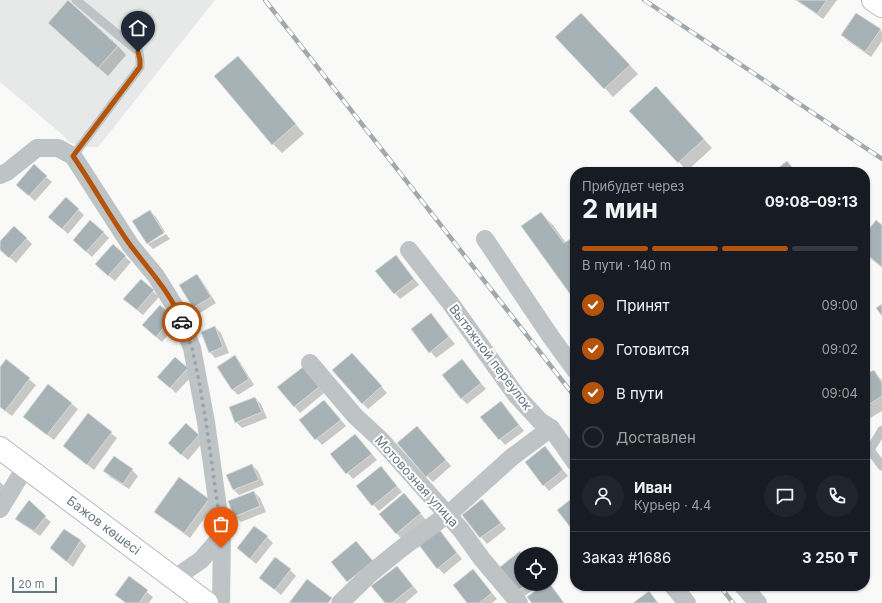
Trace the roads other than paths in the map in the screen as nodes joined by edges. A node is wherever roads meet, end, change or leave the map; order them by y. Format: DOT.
graph roads {
  1 [pos="76,0"];
  2 [pos="873,0"];
  3 [pos="882,6"];
  4 [pos="73,156"];
  5 [pos="0,175"];
  6 [pos="485,238"];
  7 [pos="409,250"];
  8 [pos="570,363"];
  9 [pos="310,364"];
  10 [pos="551,428"];
  11 [pos="882,430"];
  12 [pos="870,446"];
  13 [pos="0,448"];
  14 [pos="870,451"];
  15 [pos="570,455"];
  16 [pos="26,466"];
  17 [pos="882,466"];
  18 [pos="0,509"];
  19 [pos="446,514"];
  20 [pos="222,536"];
  21 [pos="201,560"];
  22 [pos="221,572"];
  23 [pos="175,578"];
  24 [pos="677,591"];
  25 [pos="748,591"];
  26 [pos="207,603"];
  27 [pos="221,603"];
  28 [pos="340,603"];
  29 [pos="519,603"];
  30 [pos="687,603"];
  31 [pos="758,603"];
  1 -- 4 [label="lane"];
  2 -- 3 [label="main road"];
  4 -- 5 [label="street"];
  4 -- 20 [label="street"];
  6 -- 8 [label="street"];
  7 -- 10 [label="street, Вытяжной переулок"];
  9 -- 19 [label="street, Мотовозная улица"];
  10 -- 15 [label="street, Вытяжной переулок"];
  10 -- 19 [label="street"];
  11 -- 12 [label="lane"];
  13 -- 16 [label="main road, Бажов көшесі"];
  14 -- 17 [label="lane"];
  16 -- 18 [label="street"];
  16 -- 23 [label="main road, Бажов көшесі"];
  19 -- 28 [label="street"];
  19 -- 29 [label="street, Мотовозная улица"];
  20 -- 21 [label="street"];
  20 -- 22 [label="street"];
  21 -- 22 [label="street"];
  21 -- 23 [label="street"];
  22 -- 27 [label="street"];
  23 -- 26 [label="main road, Бажов көшесі"];
  24 -- 30 [label="street"];
  25 -- 31 [label="street"];
}
